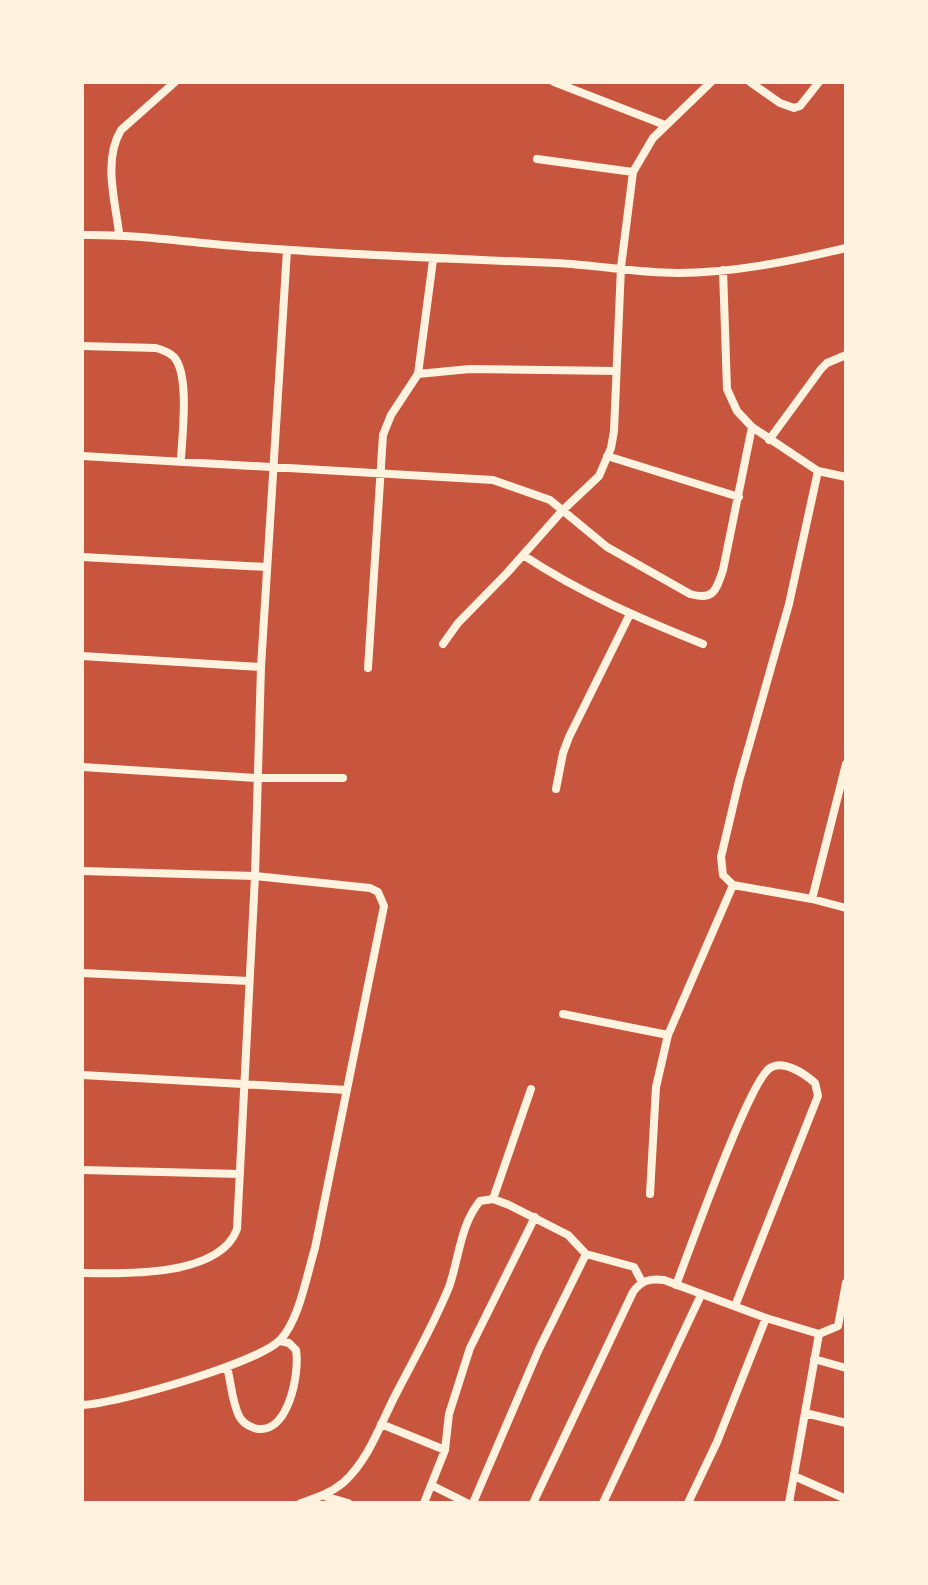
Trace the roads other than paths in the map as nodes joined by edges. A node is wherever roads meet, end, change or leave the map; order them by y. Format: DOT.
graph roads {
  1 [pos="175,82"];
  2 [pos="554,82"];
  3 [pos="711,82"];
  4 [pos="750,82"];
  5 [pos="819,82"];
  6 [pos="665,125"];
  7 [pos="537,159"];
  8 [pos="633,172"];
  9 [pos="119,233"];
  10 [pos="82,235"];
  11 [pos="846,248"];
  12 [pos="287,250"];
  13 [pos="433,260"];
  14 [pos="621,267"];
  15 [pos="723,270"];
  16 [pos="82,346"];
  17 [pos="846,355"];
  18 [pos="616,371"];
  19 [pos="418,374"];
  20 [pos="752,427"];
  21 [pos="769,440"];
  22 [pos="82,456"];
  23 [pos="607,456"];
  24 [pos="181,460"];
  25 [pos="274,466"];
  26 [pos="818,471"];
  27 [pos="379,474"];
  28 [pos="846,477"];
  29 [pos="739,497"];
  30 [pos="562,511"];
  31 [pos="523,555"];
  32 [pos="82,557"];
  33 [pos="266,567"];
  34 [pos="630,614"];
  35 [pos="443,644"];
  36 [pos="703,644"];
  37 [pos="82,656"];
  38 [pos="261,667"];
  39 [pos="368,668"];
  40 [pos="846,764"];
  41 [pos="82,767"];
  42 [pos="257,778"];
  43 [pos="343,778"];
  44 [pos="556,789"];
  45 [pos="82,871"];
  46 [pos="255,876"];
  47 [pos="733,885"];
  48 [pos="812,899"];
  49 [pos="846,908"];
  50 [pos="82,973"];
  51 [pos="249,981"];
  52 [pos="563,1014"];
  53 [pos="668,1035"];
  54 [pos="82,1075"];
  55 [pos="246,1084"];
  56 [pos="531,1089"];
  57 [pos="347,1090"];
  58 [pos="82,1170"];
  59 [pos="240,1174"];
  60 [pos="650,1194"];
  61 [pos="493,1199"];
  62 [pos="535,1217"];
  63 [pos="586,1254"];
  64 [pos="82,1273"];
  65 [pos="642,1282"];
  66 [pos="846,1283"];
  67 [pos="676,1285"];
  68 [pos="701,1295"];
  69 [pos="735,1306"];
  70 [pos="766,1318"];
  71 [pos="819,1334"];
  72 [pos="280,1341"];
  73 [pos="814,1359"];
  74 [pos="227,1367"];
  75 [pos="846,1368"];
  76 [pos="82,1405"];
  77 [pos="805,1413"];
  78 [pos="846,1423"];
  79 [pos="381,1424"];
  80 [pos="445,1450"];
  81 [pos="794,1476"];
  82 [pos="431,1485"];
  83 [pos="324,1496"];
  84 [pos="846,1499"];
  85 [pos="301,1503"];
  86 [pos="348,1503"];
  87 [pos="424,1503"];
  88 [pos="467,1503"];
  89 [pos="473,1503"];
  90 [pos="533,1503"];
  91 [pos="603,1503"];
  92 [pos="688,1503"];
  93 [pos="789,1503"];
  1 -- 9 [label="street"];
  2 -- 6 [label="street"];
  3 -- 6 [label="street"];
  4 -- 5 [label="street"];
  6 -- 8 [label="street"];
  7 -- 8 [label="street"];
  8 -- 14 [label="street"];
  9 -- 10 [label="street"];
  9 -- 12 [label="street"];
  11 -- 15 [label="street"];
  12 -- 13 [label="street"];
  12 -- 25 [label="street"];
  13 -- 14 [label="street"];
  13 -- 19 [label="street"];
  14 -- 15 [label="street"];
  14 -- 18 [label="street"];
  15 -- 20 [label="street"];
  16 -- 24 [label="street"];
  17 -- 21 [label="street"];
  18 -- 19 [label="street"];
  18 -- 23 [label="street"];
  19 -- 27 [label="street"];
  20 -- 21 [label="street"];
  20 -- 29 [label="street"];
  21 -- 26 [label="street"];
  22 -- 24 [label="street"];
  23 -- 29 [label="street"];
  23 -- 30 [label="street"];
  24 -- 25 [label="street"];
  25 -- 27 [label="street"];
  25 -- 33 [label="street"];
  26 -- 28 [label="street"];
  26 -- 47 [label="street"];
  27 -- 30 [label="street"];
  27 -- 39 [label="street"];
  29 -- 30 [label="street"];
  30 -- 31 [label="street"];
  31 -- 34 [label="street"];
  31 -- 35 [label="street"];
  32 -- 33 [label="street"];
  33 -- 38 [label="street"];
  34 -- 36 [label="street"];
  34 -- 44 [label="street"];
  37 -- 38 [label="street"];
  38 -- 42 [label="street"];
  40 -- 48 [label="street"];
  41 -- 42 [label="street"];
  42 -- 43 [label="street"];
  42 -- 46 [label="street"];
  45 -- 46 [label="street"];
  46 -- 51 [label="street"];
  46 -- 57 [label="street"];
  47 -- 48 [label="street"];
  47 -- 53 [label="street"];
  48 -- 49 [label="street"];
  50 -- 51 [label="street"];
  51 -- 55 [label="street"];
  52 -- 53 [label="street"];
  53 -- 60 [label="street"];
  54 -- 55 [label="street"];
  55 -- 57 [label="street"];
  55 -- 59 [label="street"];
  56 -- 61 [label="street"];
  57 -- 72 [label="street"];
  58 -- 59 [label="street"];
  59 -- 64 [label="street"];
  61 -- 62 [label="street"];
  61 -- 79 [label="street"];
  62 -- 63 [label="street"];
  62 -- 80 [label="street"];
  63 -- 65 [label="street"];
  63 -- 89 [label="street"];
  65 -- 67 [label="street"];
  65 -- 90 [label="street"];
  66 -- 71 [label="street"];
  67 -- 68 [label="street"];
  67 -- 69 [label="street"];
  68 -- 69 [label="street"];
  68 -- 91 [label="street"];
  69 -- 70 [label="street"];
  70 -- 71 [label="street"];
  70 -- 92 [label="street"];
  71 -- 73 [label="street"];
  72 -- 74 [label="street"];
  72 -- 74 [label="street"];
  73 -- 75 [label="street"];
  73 -- 77 [label="street"];
  74 -- 76 [label="street"];
  77 -- 78 [label="street"];
  77 -- 81 [label="street"];
  79 -- 80 [label="street"];
  79 -- 83 [label="street"];
  80 -- 82 [label="street"];
  81 -- 84 [label="street"];
  81 -- 93 [label="street"];
  82 -- 87 [label="street"];
  82 -- 88 [label="street"];
  83 -- 85 [label="street"];
  83 -- 86 [label="street"];
}
